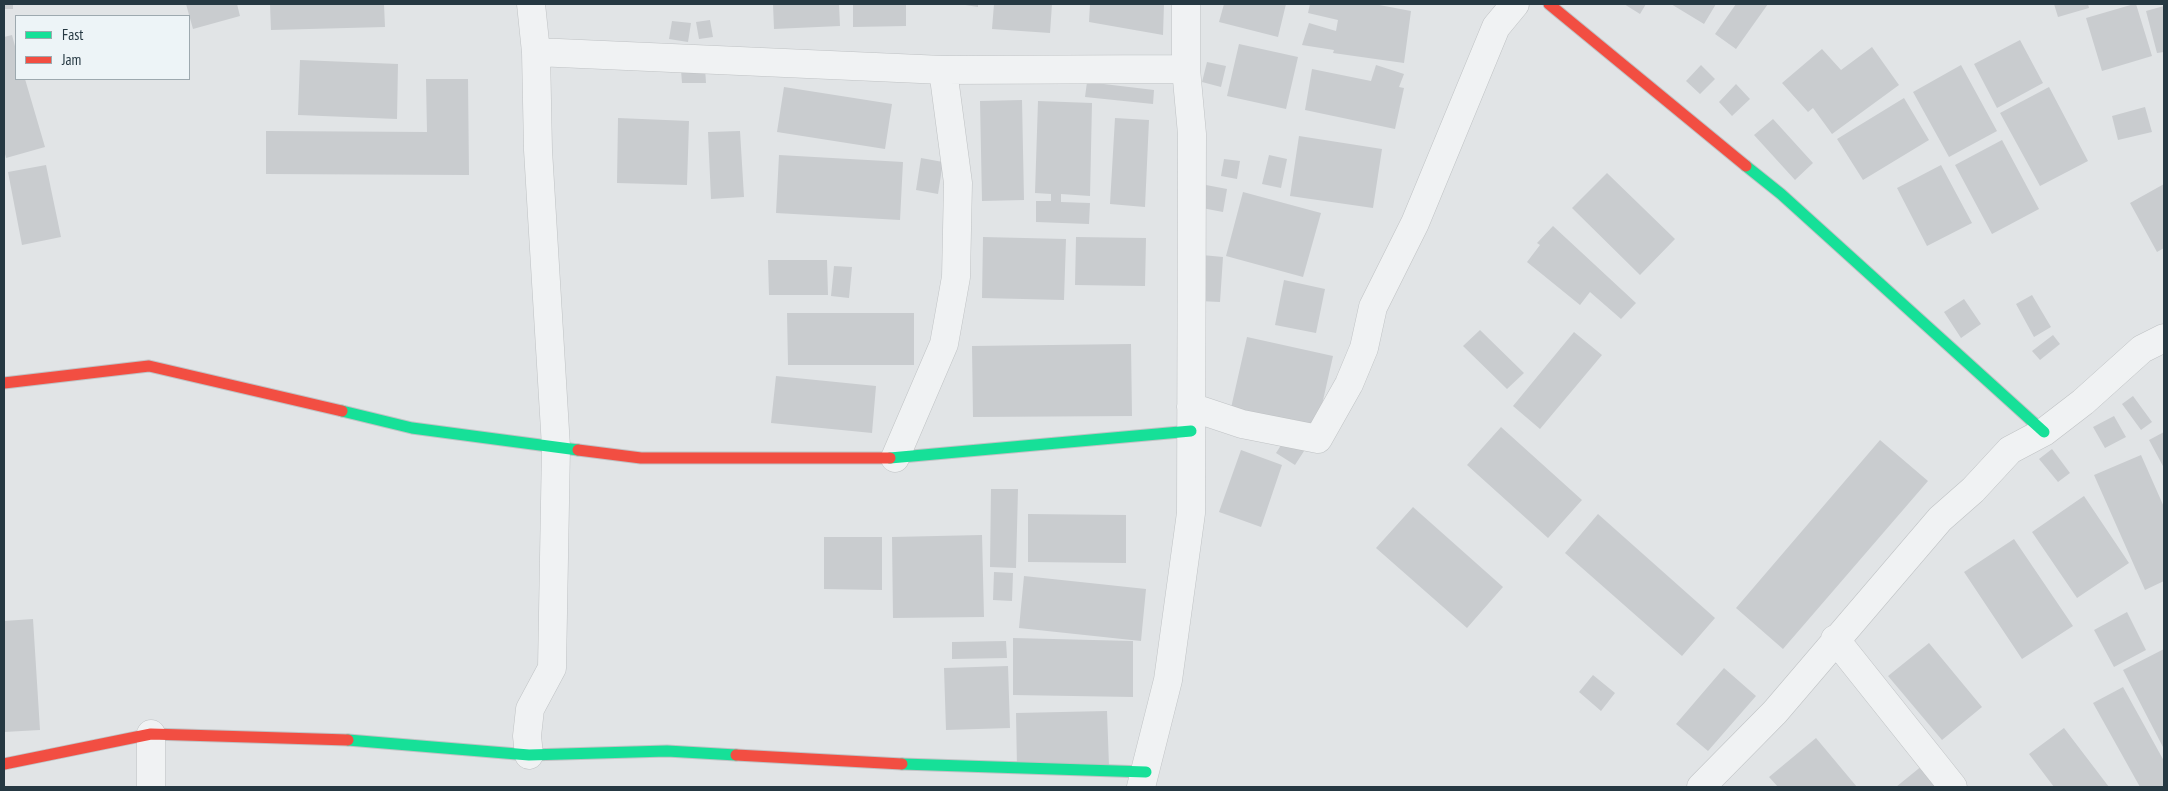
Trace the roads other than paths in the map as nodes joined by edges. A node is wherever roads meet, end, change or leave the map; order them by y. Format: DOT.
graph roads {
  1 [pos="531,4"];
  2 [pos="1186,4"];
  3 [pos="1515,4"];
  4 [pos="1549,4"];
  5 [pos="536,52"];
  6 [pos="1186,68"];
  7 [pos="943,70"];
  8 [pos="2164,338"];
  9 [pos="4,383"];
  10 [pos="1191,419"];
  11 [pos="2044,432"];
  12 [pos="556,447"];
  13 [pos="895,458"];
  14 [pos="1835,639"];
  15 [pos="151,734"];
  16 [pos="529,755"];
  17 [pos="4,764"];
  18 [pos="1144,779"];
  19 [pos="151,787"];
  20 [pos="1700,787"];
  21 [pos="1953,787"];
  1 -- 5 [label="street"];
  2 -- 6 [label="street"];
  3 -- 10 [label="street"];
  4 -- 11 [label="street"];
  5 -- 7 [label="street"];
  5 -- 12 [label="street"];
  6 -- 7 [label="street"];
  6 -- 10 [label="street"];
  7 -- 13 [label="street"];
  8 -- 11 [label="street"];
  9 -- 12 [label="street"];
  10 -- 13 [label="street"];
  10 -- 18 [label="street"];
  11 -- 14 [label="street"];
  12 -- 13 [label="street"];
  12 -- 16 [label="street"];
  14 -- 20 [label="street"];
  14 -- 21 [label="street"];
  15 -- 16 [label="street"];
  15 -- 17 [label="street"];
  15 -- 19 [label="street"];
  16 -- 18 [label="street"];
}
